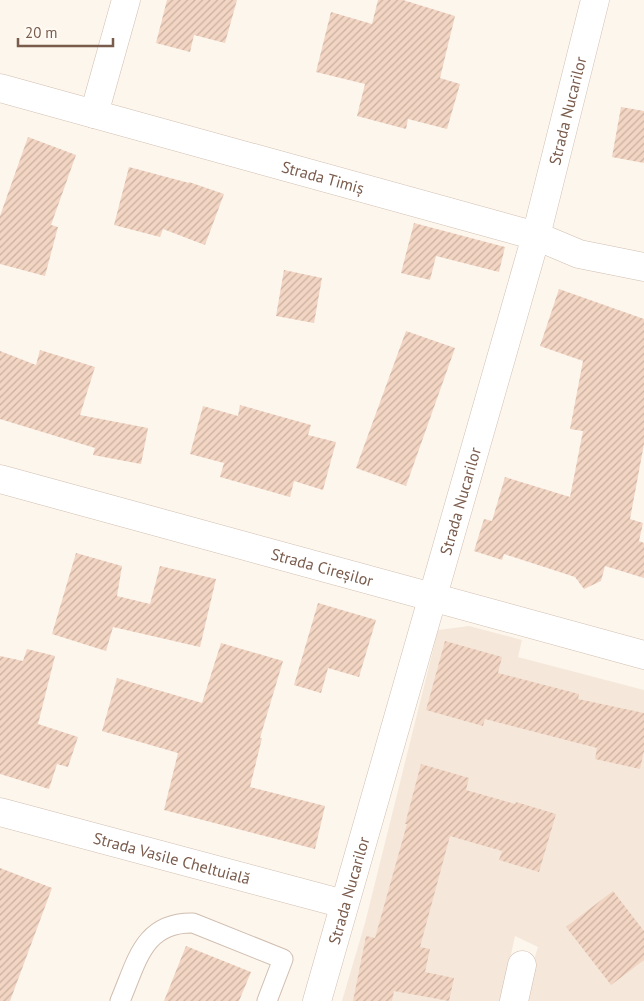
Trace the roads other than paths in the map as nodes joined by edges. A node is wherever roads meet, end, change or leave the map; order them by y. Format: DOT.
graph roads {
  1 [pos="126,0"];
  2 [pos="595,0"];
  3 [pos="0,88"];
  4 [pos="94,114"];
  5 [pos="536,236"];
  6 [pos="644,267"];
  7 [pos="0,479"];
  8 [pos="432,598"];
  9 [pos="644,655"];
  10 [pos="0,812"];
  11 [pos="344,904"];
  12 [pos="522,965"];
  13 [pos="120,1001"];
  14 [pos="267,1001"];
  15 [pos="317,1001"];
  16 [pos="514,1001"];
  1 -- 4 [label="street"];
  2 -- 5 [label="street, Strada Nucarilor"];
  3 -- 4 [label="street, Strada Timiș"];
  4 -- 5 [label="street, Strada Timiș"];
  5 -- 6 [label="street, Strada Timiș"];
  5 -- 8 [label="street, Strada Nucarilor"];
  7 -- 8 [label="street, Strada Cireșilor"];
  8 -- 9 [label="street, Strada Cireșilor"];
  8 -- 11 [label="street, Strada Nucarilor"];
  10 -- 11 [label="street, Strada Vasile Cheltuială"];
  11 -- 15 [label="street, Strada Nucarilor"];
  12 -- 16 [label="street"];
  13 -- 14 [label="lane"];
}
